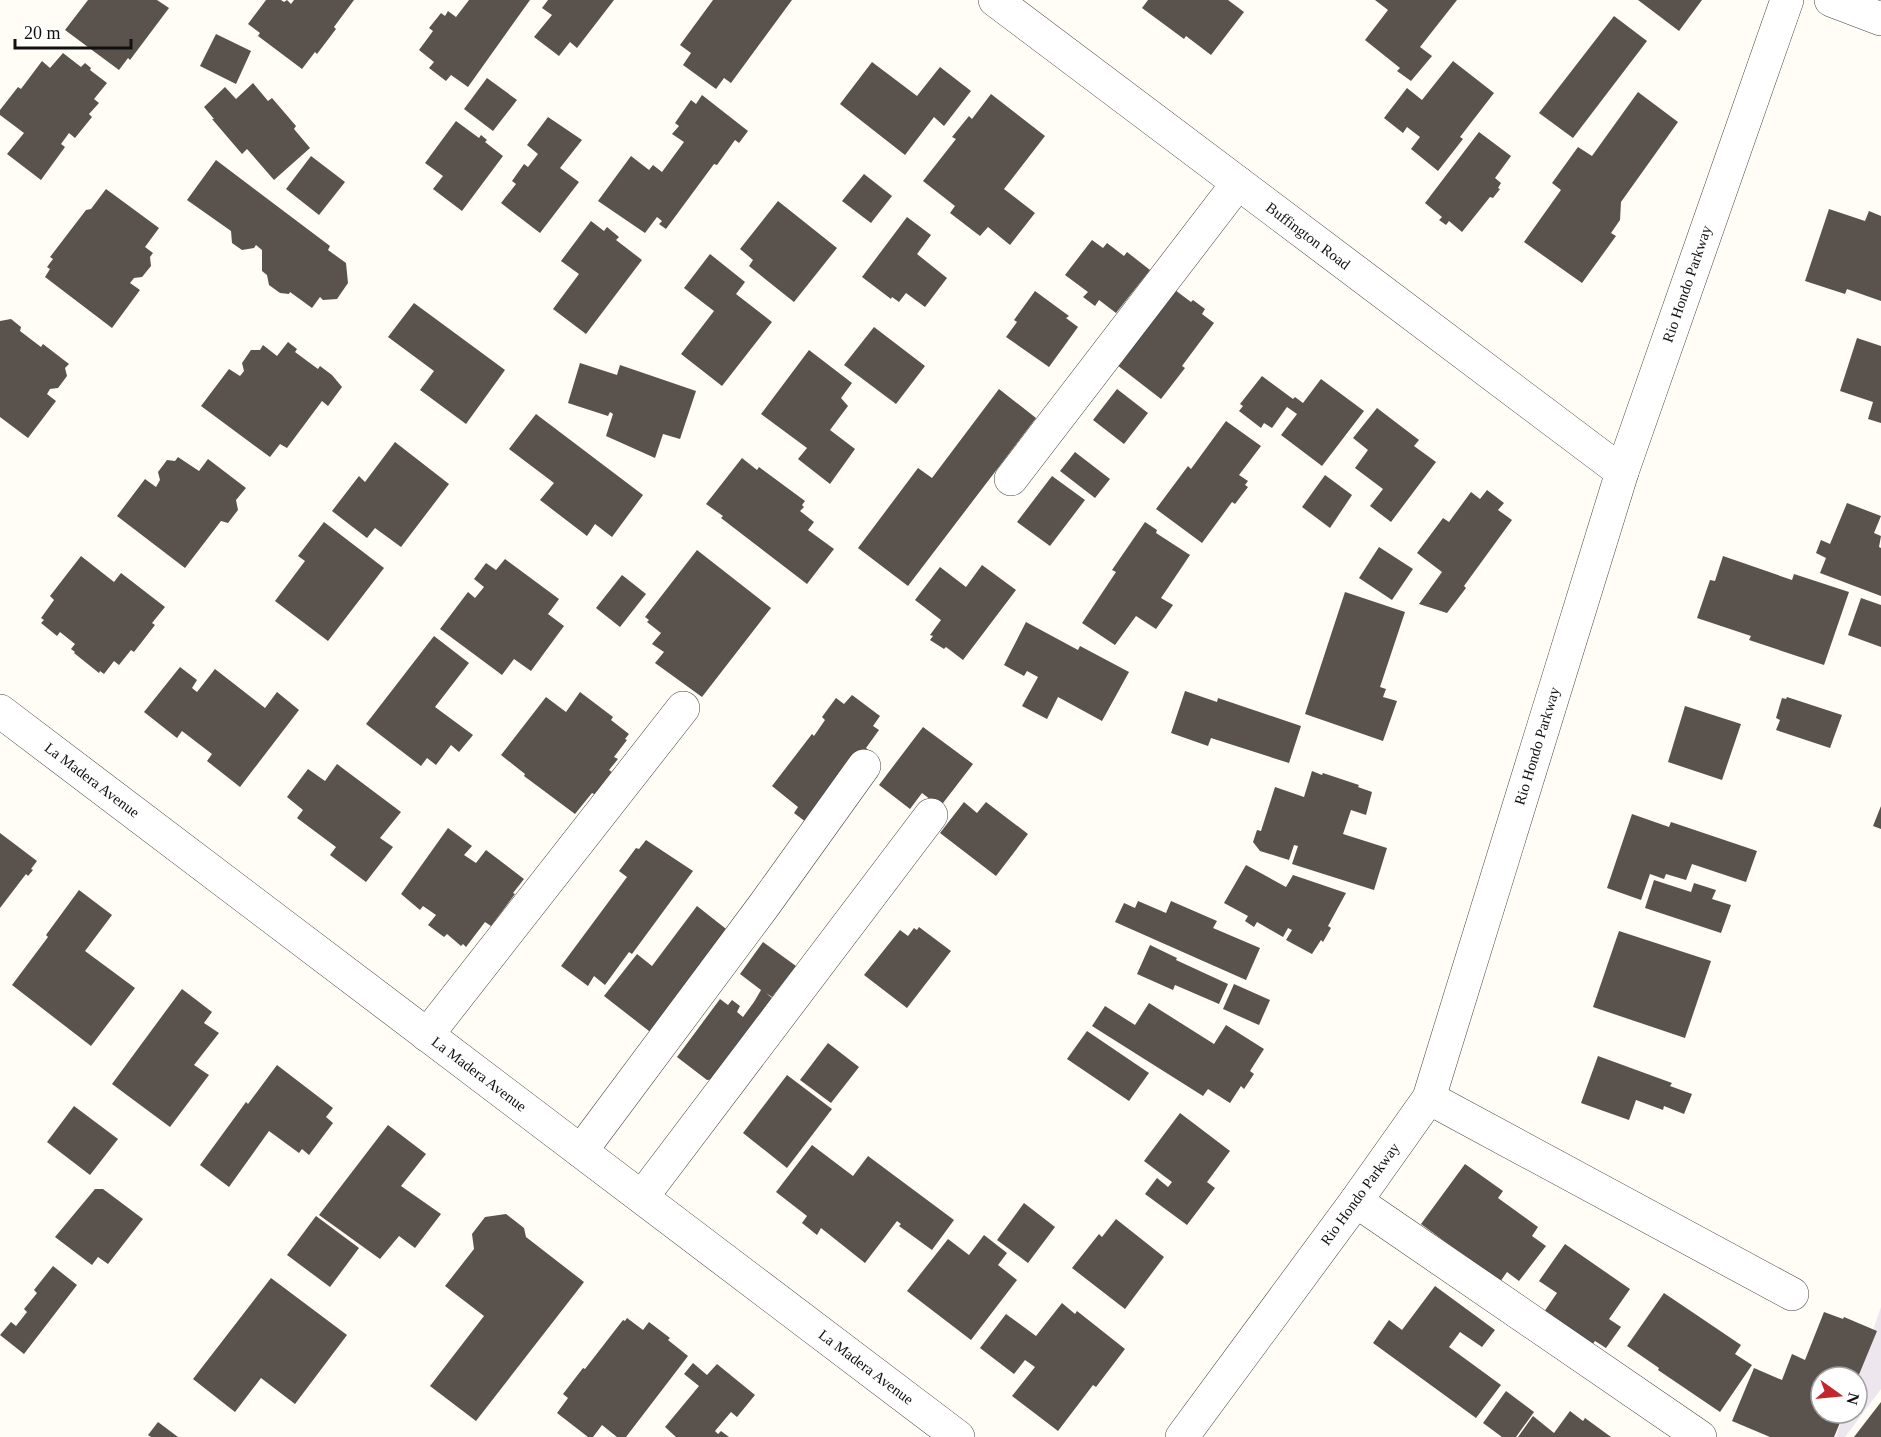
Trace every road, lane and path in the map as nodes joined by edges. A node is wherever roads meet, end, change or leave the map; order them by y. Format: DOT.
graph roads {
  1 [pos="994,0"];
  2 [pos="1787,0"];
  3 [pos="1832,0"];
  4 [pos="1881,19"];
  5 [pos="1238,183"];
  6 [pos="1622,471"];
  7 [pos="1011,479"];
  8 [pos="683,708"];
  9 [pos="0,711"];
  10 [pos="864,766"];
  11 [pos="931,814"];
  12 [pos="427,1035"];
  13 [pos="1429,1098"];
  14 [pos="580,1151"];
  15 [pos="642,1197"];
  16 [pos="1356,1201"];
  17 [pos="1792,1294"];
  18 [pos="958,1437"];
  19 [pos="1182,1437"];
  20 [pos="1700,1437"];
  1 -- 5 [label="street, Buffington Road"];
  2 -- 6 [label="street, Rio Hondo Parkway"];
  3 -- 4 [label="street"];
  5 -- 6 [label="street, Buffington Road"];
  5 -- 7 [label="street"];
  6 -- 13 [label="street, Rio Hondo Parkway"];
  8 -- 12 [label="street"];
  9 -- 12 [label="street, La Madera Avenue"];
  10 -- 14 [label="street"];
  11 -- 15 [label="street"];
  12 -- 14 [label="street, La Madera Avenue"];
  13 -- 16 [label="street, Rio Hondo Parkway"];
  13 -- 17 [label="street"];
  14 -- 15 [label="street, La Madera Avenue"];
  15 -- 18 [label="street, La Madera Avenue"];
  16 -- 19 [label="street, Rio Hondo Parkway"];
  16 -- 20 [label="street"];
}
